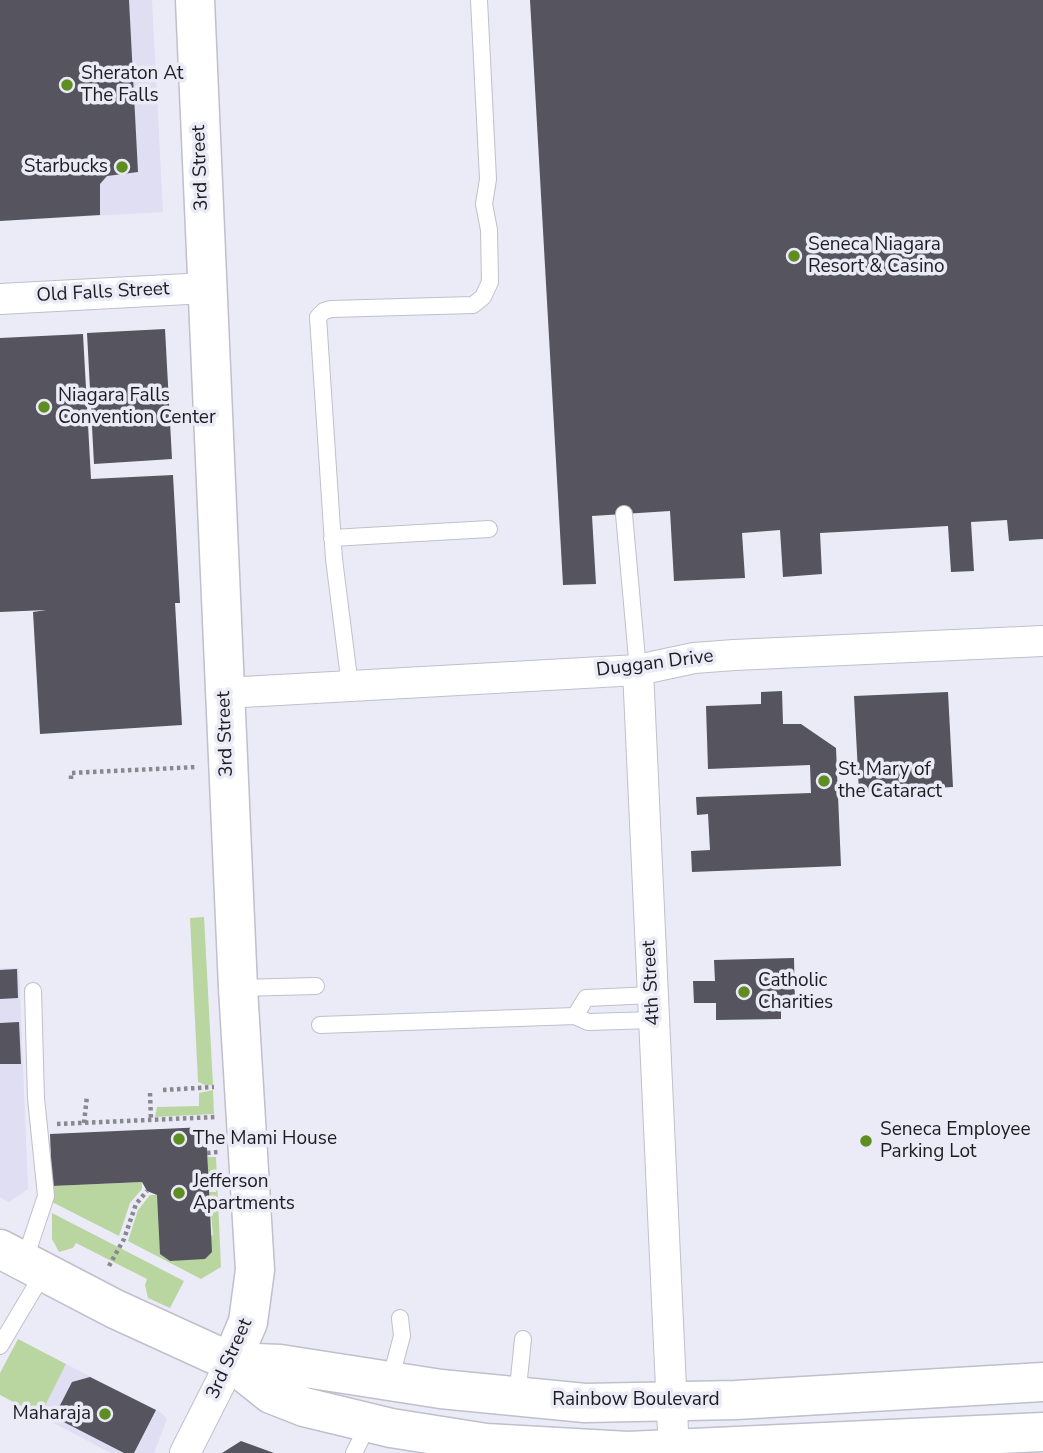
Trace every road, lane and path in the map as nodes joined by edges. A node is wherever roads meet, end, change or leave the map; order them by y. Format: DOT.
graph roads {
  1 [pos="195,0"];
  2 [pos="479,0"];
  3 [pos="206,288"];
  4 [pos="0,299"];
  5 [pos="624,514"];
  6 [pos="489,530"];
  7 [pos="332,538"];
  8 [pos="1043,640"];
  9 [pos="638,670"];
  10 [pos="351,687"];
  11 [pos="225,693"];
  12 [pos="200,766"];
  13 [pos="71,779"];
  14 [pos="316,986"];
  15 [pos="238,988"];
  16 [pos="33,991"];
  17 [pos="653,1008"];
  18 [pos="575,1016"];
  19 [pos="320,1025"];
  20 [pos="215,1087"];
  21 [pos="163,1090"];
  22 [pos="150,1093"];
  23 [pos="87,1096"];
  24 [pos="217,1117"];
  25 [pos="151,1120"];
  26 [pos="87,1123"];
  27 [pos="49,1125"];
  28 [pos="90,1132"];
  29 [pos="147,1191"];
  30 [pos="22,1261"];
  31 [pos="109,1266"];
  32 [pos="400,1318"];
  33 [pos="523,1339"];
  34 [pos="0,1346"];
  35 [pos="231,1362"];
  36 [pos="390,1381"];
  37 [pos="1043,1382"];
  38 [pos="517,1398"];
  39 [pos="671,1402"];
  40 [pos="1043,1432"];
  41 [pos="362,1438"];
  42 [pos="903,1446"];
  43 [pos="479,1448"];
  44 [pos="673,1452"];
  45 [pos="185,1453"];
  1 -- 3 [label="main road, 3rd Street"];
  2 -- 7 [label="lane"];
  3 -- 4 [label="street, Old Falls Street"];
  3 -- 11 [label="main road, 3rd Street"];
  5 -- 9 [label="lane, 4th Street"];
  6 -- 7 [label="lane"];
  7 -- 10 [label="lane"];
  8 -- 9 [label="street, Duggan Drive"];
  9 -- 10 [label="street, Duggan Drive"];
  9 -- 17 [label="street, 4th Street"];
  10 -- 11 [label="street, Duggan Drive"];
  11 -- 15 [label="main road, 3rd Street"];
  12 -- 13 [label="path"];
  14 -- 15 [label="lane"];
  15 -- 35 [label="main road, 3rd Street"];
  16 -- 30 [label="lane"];
  17 -- 18 [label="lane"];
  17 -- 18 [label="lane"];
  17 -- 39 [label="street, 4th Street"];
  18 -- 19 [label="lane"];
  20 -- 21 [label="path"];
  22 -- 25 [label="path"];
  23 -- 26 [label="path"];
  24 -- 25 [label="path"];
  25 -- 26 [label="path"];
  26 -- 27 [label="path"];
  26 -- 28 [label="path"];
  29 -- 31 [label="path"];
  30 -- 34 [label="lane"];
  30 -- 35 [label="main road, Rainbow Boulevard"];
  32 -- 36 [label="lane"];
  33 -- 38 [label="lane"];
  35 -- 36 [label="main road, Rainbow Boulevard"];
  35 -- 41 [label="main road, Rainbow Boulevard"];
  35 -- 45 [label="street, 3rd Street"];
  36 -- 38 [label="main road, Rainbow Boulevard"];
  37 -- 39 [label="main road, Rainbow Boulevard"];
  38 -- 39 [label="main road, Rainbow Boulevard"];
  39 -- 44 [label="street, 4th Street"];
  40 -- 42 [label="main road, Rainbow Boulevard"];
  41 -- 43 [label="main road, Rainbow Boulevard"];
  42 -- 44 [label="main road, Rainbow Boulevard"];
  43 -- 44 [label="main road, Rainbow Boulevard"];
}
